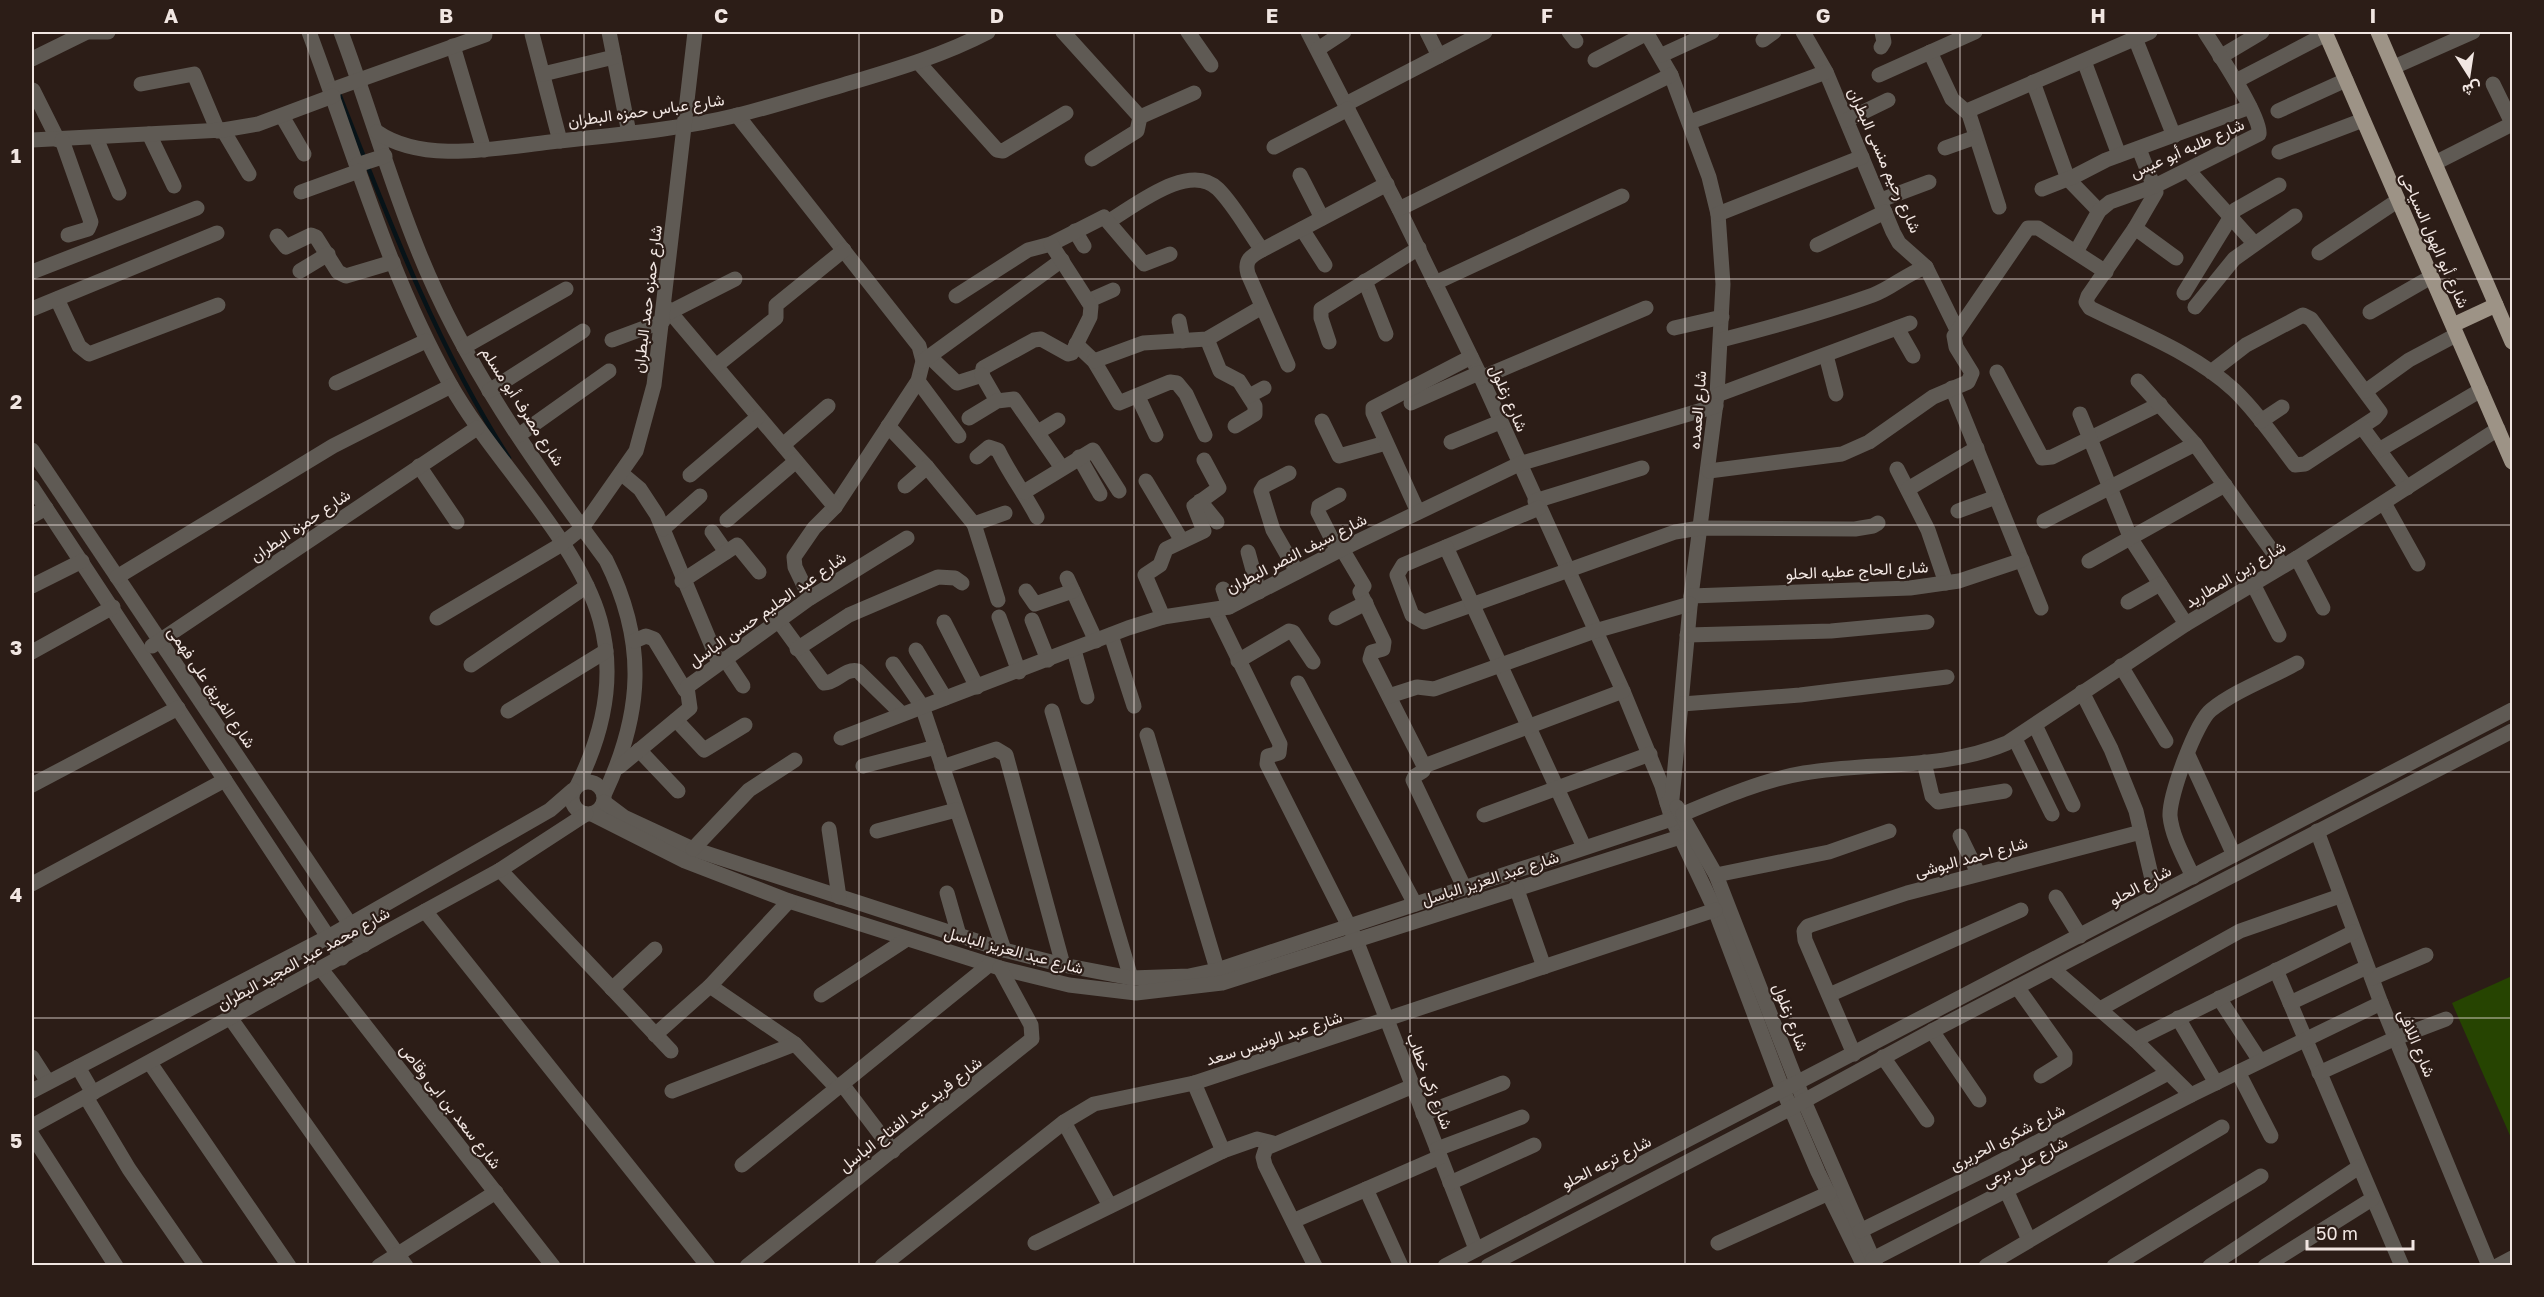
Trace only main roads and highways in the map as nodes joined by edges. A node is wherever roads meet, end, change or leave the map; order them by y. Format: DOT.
graph roads {
  1 [pos="2378,32"];
  2 [pos="2326,33"];
  3 [pos="2496,305"];
  4 [pos="2454,330"];
  5 [pos="2511,332"];
  6 [pos="2512,462"];
  1 -- 3 [label="main road, شارع أبو الهول السياحى"];
  2 -- 4 [label="main road, شارع أبو الهول السياحى"];
  3 -- 4 [label="main road"];
  3 -- 5 [label="main road, شارع أبو الهول السياحى"];
  4 -- 6 [label="main road, شارع أبو الهول السياحى"];
}
